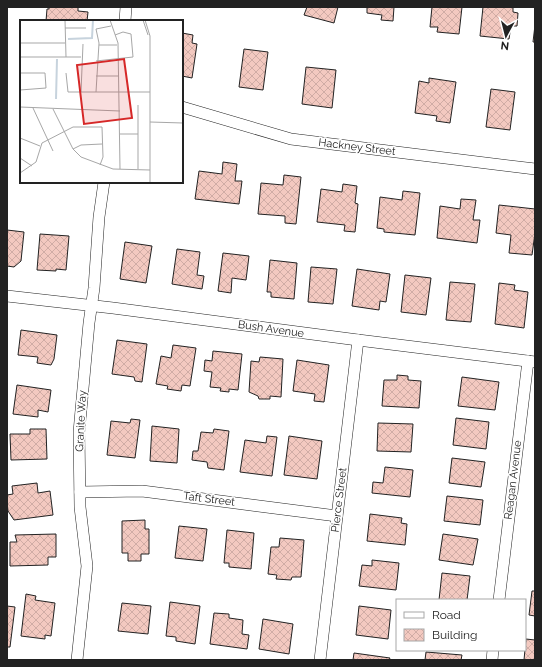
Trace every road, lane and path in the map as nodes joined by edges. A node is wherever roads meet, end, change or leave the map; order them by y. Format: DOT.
graph roads {
  1 [pos="126,7"];
  2 [pos="125,20"];
  3 [pos="183,107"];
  4 [pos="535,169"];
  5 [pos="104,183"];
  6 [pos="7,296"];
  7 [pos="92,306"];
  8 [pos="358,340"];
  9 [pos="531,361"];
  10 [pos="80,492"];
  11 [pos="337,516"];
  12 [pos="499,599"];
  13 [pos="77,660"];
  14 [pos="320,660"];
  1 -- 2 [label="street"];
  3 -- 4 [label="street, Hackney Street"];
  5 -- 7 [label="street, Granite Way"];
  6 -- 7 [label="street, Bush Avenue"];
  7 -- 8 [label="street, Bush Avenue"];
  7 -- 10 [label="street, Granite Way"];
  8 -- 9 [label="street, Bush Avenue"];
  8 -- 11 [label="street, Pierce Street"];
  9 -- 12 [label="street, Reagan Avenue"];
  10 -- 11 [label="street, Taft Street"];
  10 -- 13 [label="street, Granite Way"];
  11 -- 14 [label="street, Pierce Street"];
}
